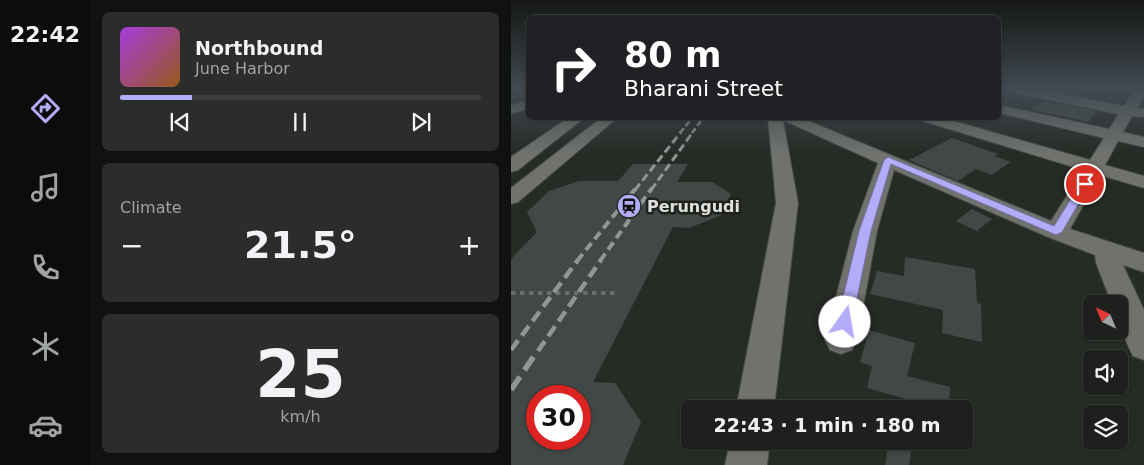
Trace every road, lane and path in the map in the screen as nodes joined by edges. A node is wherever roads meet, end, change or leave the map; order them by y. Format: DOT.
graph roads {
  1 [pos="1002,110"];
  2 [pos="1118,110"];
  3 [pos="1136,112"];
  4 [pos="574,120"];
  5 [pos="589,120"];
  6 [pos="608,120"];
  7 [pos="775,120"];
  8 [pos="794,120"];
  9 [pos="936,120"];
  10 [pos="1114,135"];
  11 [pos="1144,142"];
  12 [pos="888,160"];
  13 [pos="511,166"];
  14 [pos="1095,168"];
  15 [pos="511,182"];
  16 [pos="1144,182"];
  17 [pos="511,198"];
  18 [pos="1056,232"];
  19 [pos="1107,250"];
  20 [pos="1144,263"];
  21 [pos="511,293"];
  22 [pos="616,293"];
  23 [pos="841,340"];
  24 [pos="1144,346"];
  25 [pos="756,400"];
  26 [pos="748,450"];
  27 [pos="746,465"];
  1 -- 10 [label="street"];
  2 -- 3 [label="street"];
  3 -- 10 [label="street"];
  4 -- 13 [label="street"];
  5 -- 15 [label="street"];
  6 -- 17 [label="street"];
  7 -- 25 [label="street"];
  8 -- 12 [label="street"];
  9 -- 14 [label="street"];
  10 -- 11 [label="street"];
  10 -- 14 [label="street"];
  12 -- 18 [label="street"];
  12 -- 23 [label="street"];
  14 -- 16 [label="street"];
  14 -- 18 [label="street"];
  18 -- 19 [label="street"];
  19 -- 20 [label="street"];
  19 -- 24 [label="street"];
  21 -- 22 [label="path"];
  26 -- 27 [label="street"];
}
